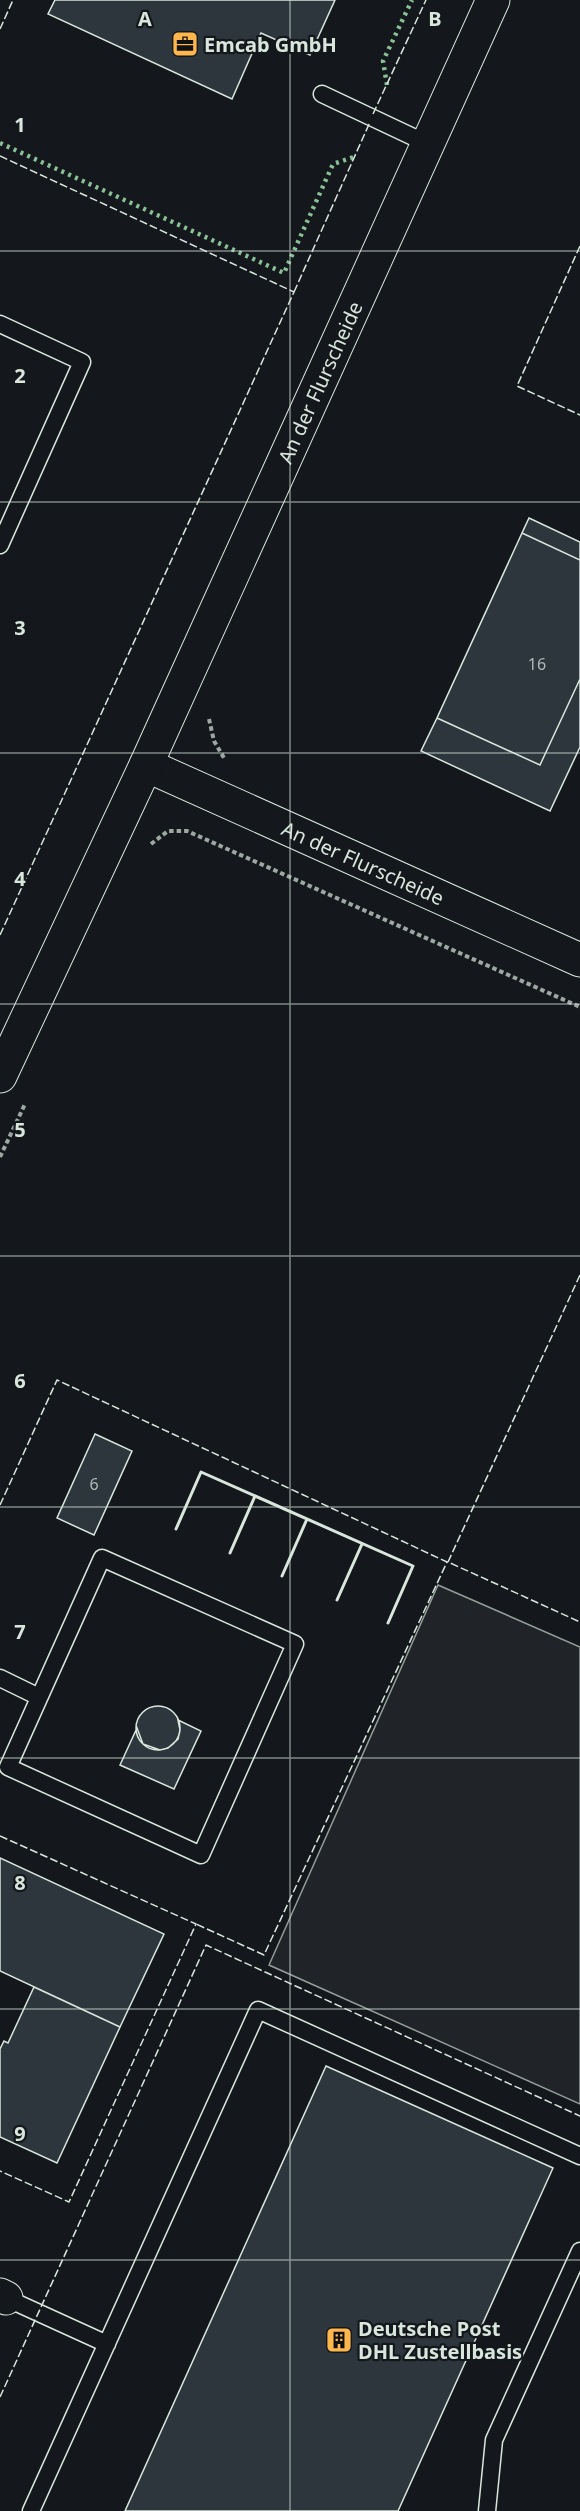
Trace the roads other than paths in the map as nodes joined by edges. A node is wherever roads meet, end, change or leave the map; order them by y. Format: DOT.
graph roads {
  1 [pos="493,0"];
  2 [pos="322,94"];
  3 [pos="428,144"];
  4 [pos="0,324"];
  5 [pos="0,545"];
  6 [pos="146,765"];
  7 [pos="580,960"];
  8 [pos="0,1076"];
  9 [pos="0,1678"];
  10 [pos="39,1697"];
  11 [pos="580,2156"];
  12 [pos="580,2251"];
  13 [pos="3,2296"];
  14 [pos="107,2344"];
  15 [pos="31,2511"];
  16 [pos="487,2511"];
  1 -- 3 [label="street, An der Flurscheide"];
  2 -- 3 [label="lane"];
  3 -- 6 [label="street, An der Flurscheide"];
  4 -- 5 [label="lane"];
  6 -- 7 [label="street, An der Flurscheide"];
  6 -- 8 [label="street, An der Flurscheide"];
  9 -- 10 [label="lane"];
  10 -- 10 [label="lane"];
  11 -- 14 [label="lane"];
  12 -- 16 [label="lane"];
  13 -- 14 [label="lane"];
  14 -- 15 [label="lane"];
}
